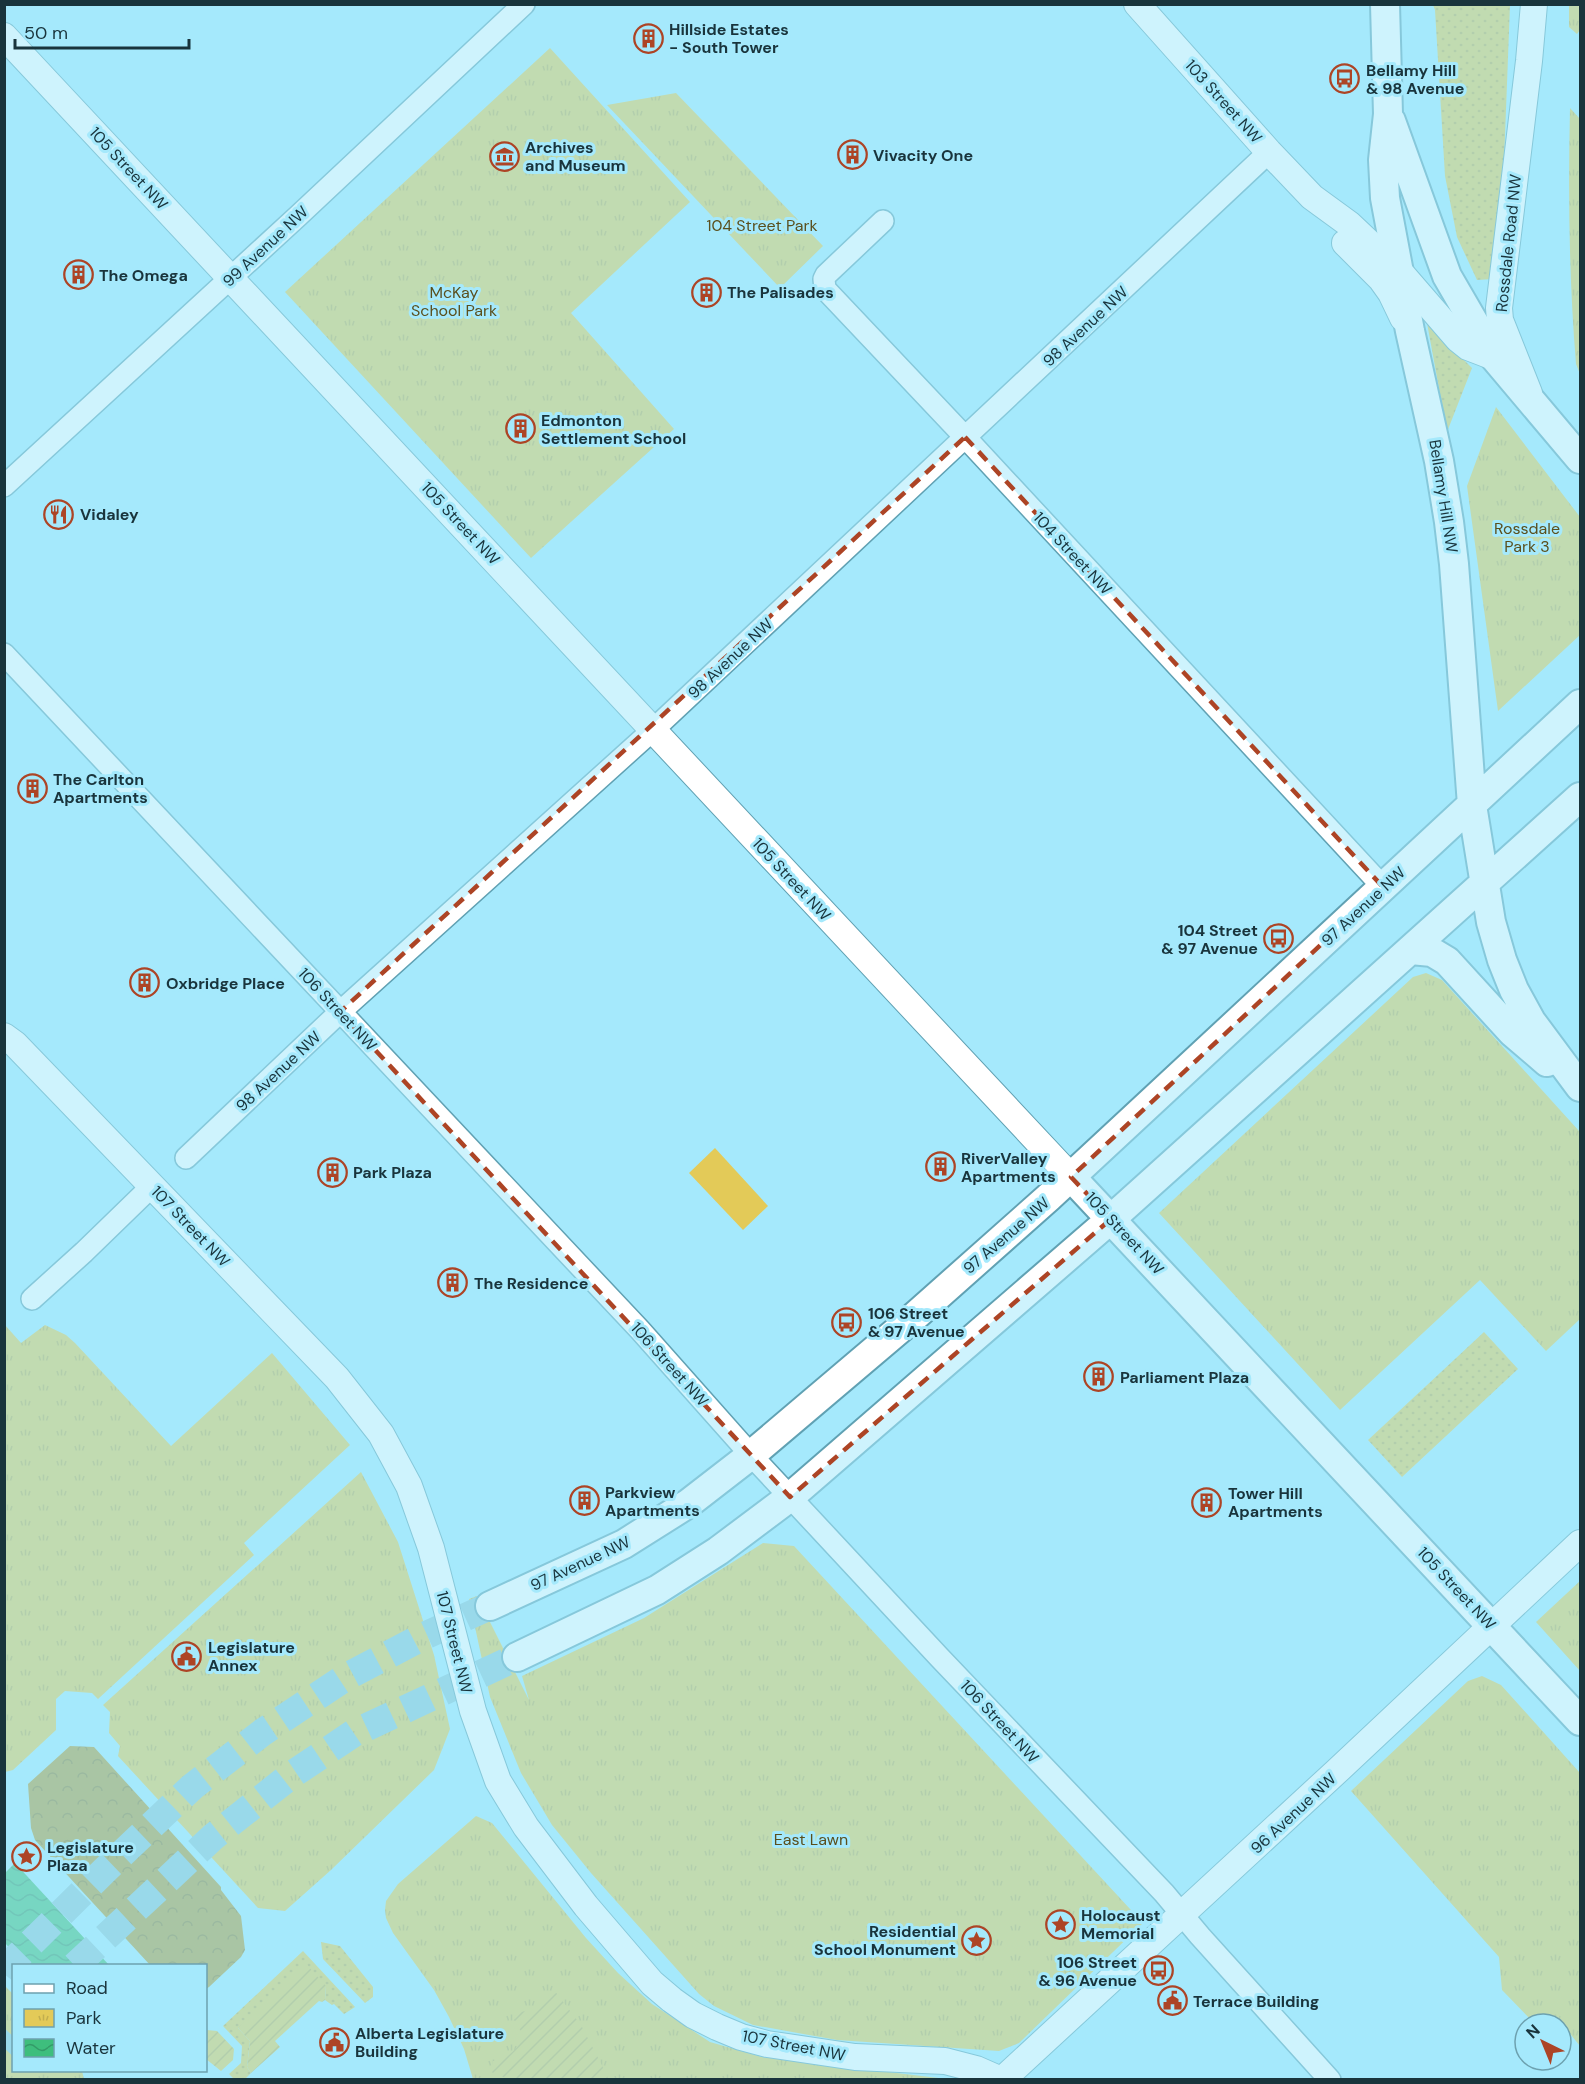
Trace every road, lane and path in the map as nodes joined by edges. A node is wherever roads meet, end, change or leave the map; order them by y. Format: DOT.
graph roads {
  1 [pos="524,4"];
  2 [pos="1137,4"];
  3 [pos="1385,4"];
  4 [pos="1534,4"];
  5 [pos="4,36"];
  6 [pos="1388,114"];
  7 [pos="1269,152"];
  8 [pos="1312,196"];
  9 [pos="883,222"];
  10 [pos="1400,272"];
  11 [pos="231,278"];
  12 [pos="1410,331"];
  13 [pos="1494,357"];
  14 [pos="1531,399"];
  15 [pos="965,436"];
  16 [pos="1581,459"];
  17 [pos="4,486"];
  18 [pos="4,654"];
  19 [pos="1581,704"];
  20 [pos="654,729"];
  21 [pos="1581,796"];
  22 [pos="1472,805"];
  23 [pos="1484,882"];
  24 [pos="1383,887"];
  25 [pos="1411,950"];
  26 [pos="340,1012"];
  27 [pos="4,1036"];
  28 [pos="1581,1088"];
  29 [pos="186,1158"];
  30 [pos="1071,1177"];
  31 [pos="152,1185"];
  32 [pos="1111,1219"];
  33 [pos="32,1299"];
  34 [pos="751,1455"];
  35 [pos="790,1497"];
  36 [pos="1581,1543"];
  37 [pos="490,1606"];
  38 [pos="1491,1625"];
  39 [pos="517,1657"];
  40 [pos="1581,1721"];
  41 [pos="1182,1915"];
  42 [pos="1002,2079"];
  43 [pos="1330,2079"];
  1 -- 11 [label="street, 99 Avenue NW"];
  2 -- 7 [label="street, 103 Street NW"];
  3 -- 6 [label="main road, Bellamy Hill NW"];
  4 -- 14 [label="street, Rossdale Road NW"];
  5 -- 11 [label="street, 105 Street NW"];
  6 -- 10 [label="main road, Bellamy Hill NW"];
  6 -- 13 [label="main road, Bellamy Hill NW"];
  7 -- 8 [label="street, 103 Street NW"];
  7 -- 15 [label="street, 98 Avenue NW"];
  8 -- 10 [label="street, 103 Street NW"];
  8 -- 12 [label="street, 103 Street NW"];
  9 -- 15 [label="street, 104 Street NW"];
  10 -- 12 [label="main road, Bellamy Hill NW"];
  10 -- 13 [label="street, 103 Street NW"];
  11 -- 17 [label="street, 99 Avenue NW"];
  11 -- 20 [label="street, 105 Street NW"];
  12 -- 22 [label="main road, Bellamy Hill NW"];
  13 -- 14 [label="main road, Bellamy Hill NW"];
  14 -- 16 [label="main road, Rossdale Road NW"];
  15 -- 20 [label="street, 98 Avenue NW"];
  15 -- 24 [label="street, 104 Street NW"];
  18 -- 26 [label="street, 106 Street NW"];
  19 -- 22 [label="main road, 97 Avenue NW"];
  20 -- 26 [label="street, 98 Avenue NW"];
  20 -- 30 [label="street, 105 Street NW"];
  21 -- 23 [label="main road"];
  22 -- 23 [label="main road, Bellamy Hill NW"];
  22 -- 24 [label="main road, 97 Avenue NW"];
  23 -- 25 [label="main road"];
  23 -- 28 [label="main road"];
  24 -- 30 [label="main road, 97 Avenue NW"];
  25 -- 28 [label="main road"];
  25 -- 32 [label="main road"];
  26 -- 29 [label="street, 98 Avenue NW"];
  26 -- 34 [label="street, 106 Street NW"];
  27 -- 31 [label="street, 107 Street NW"];
  30 -- 32 [label="main road, 105 Street NW"];
  30 -- 34 [label="main road, 97 Avenue NW"];
  31 -- 33 [label="street"];
  31 -- 42 [label="street, 107 Street NW"];
  32 -- 35 [label="main road"];
  32 -- 38 [label="main road, 105 Street NW"];
  34 -- 35 [label="street, 106 Street NW"];
  34 -- 37 [label="main road, 97 Avenue NW"];
  35 -- 39 [label="main road"];
  35 -- 41 [label="street, 106 Street NW"];
  36 -- 38 [label="street, 96 Avenue NW"];
  38 -- 40 [label="main road, 105 Street NW"];
  38 -- 41 [label="street, 96 Avenue NW"];
  41 -- 42 [label="street, 96 Avenue NW"];
  41 -- 43 [label="street, 106 Street NW"];
}
